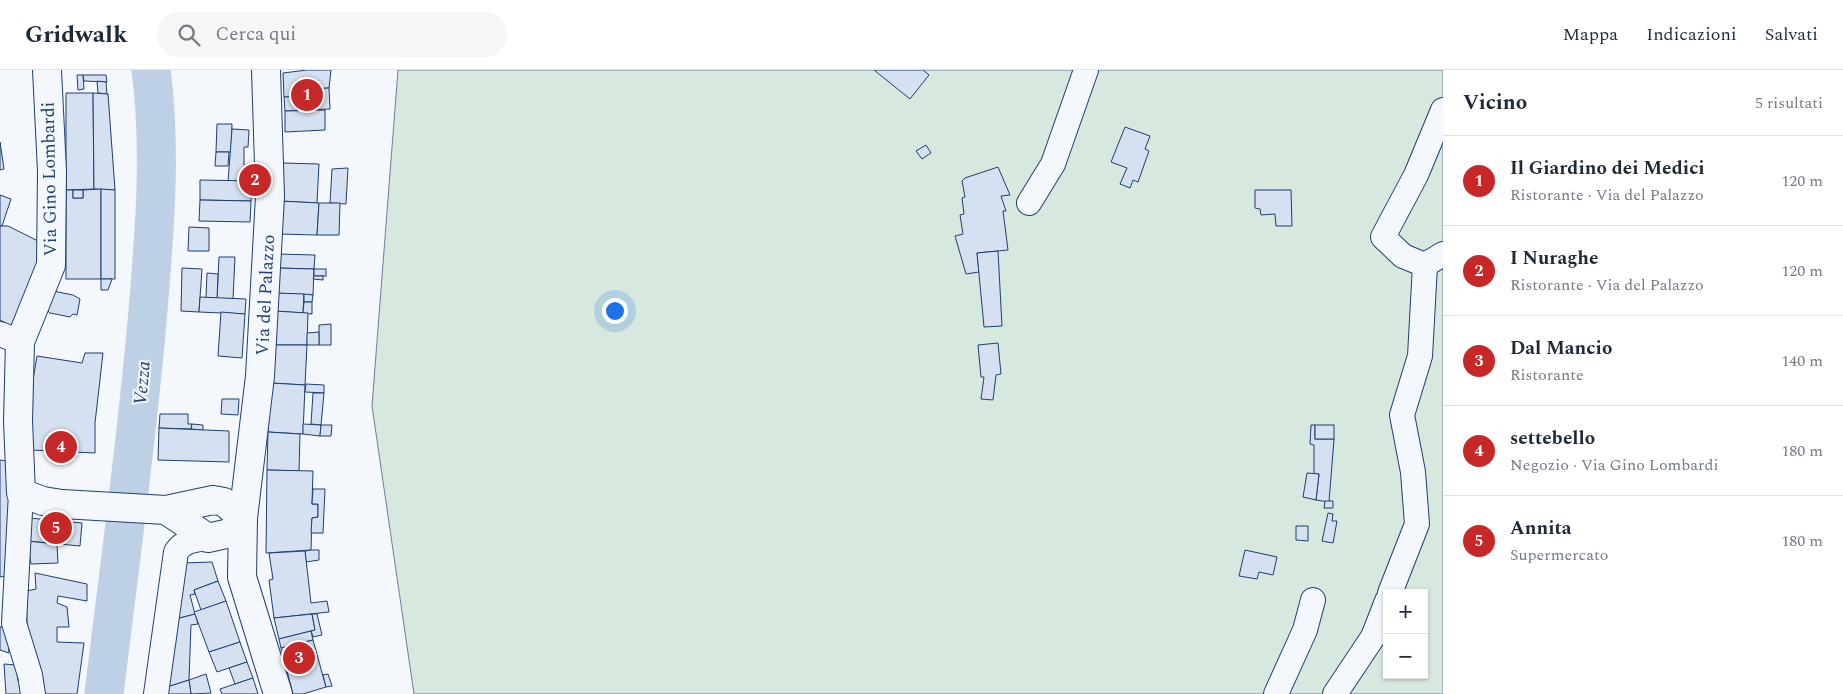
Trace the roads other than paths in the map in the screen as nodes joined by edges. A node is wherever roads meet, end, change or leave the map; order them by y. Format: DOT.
graph roads {
  1 [pos="47,70"];
  2 [pos="266,70"];
  3 [pos="1086,70"];
  4 [pos="1443,110"];
  5 [pos="1029,203"];
  6 [pos="1434,260"];
  7 [pos="10,338"];
  8 [pos="21,493"];
  9 [pos="166,510"];
  10 [pos="243,518"];
  11 [pos="208,538"];
  12 [pos="242,577"];
  13 [pos="1392,589"];
  14 [pos="1313,600"];
  15 [pos="1383,612"];
  16 [pos="33,694"];
  17 [pos="156,694"];
  18 [pos="278,694"];
  19 [pos="1276,694"];
  20 [pos="1335,694"];
  1 -- 7 [label="main road, Via Gino Lombardi"];
  2 -- 10 [label="main road, Via del Palazzo"];
  3 -- 5 [label="street"];
  4 -- 6 [label="street"];
  6 -- 13 [label="street"];
  7 -- 8 [label="main road, Via Gino Lombardi"];
  8 -- 9 [label="main road"];
  8 -- 16 [label="street"];
  9 -- 10 [label="main road"];
  9 -- 11 [label="main road"];
  10 -- 11 [label="main road"];
  10 -- 12 [label="main road, Via del Palazzo"];
  11 -- 12 [label="main road"];
  11 -- 17 [label="street"];
  12 -- 18 [label="main road"];
  14 -- 19 [label="street"];
  15 -- 20 [label="street"];
}
